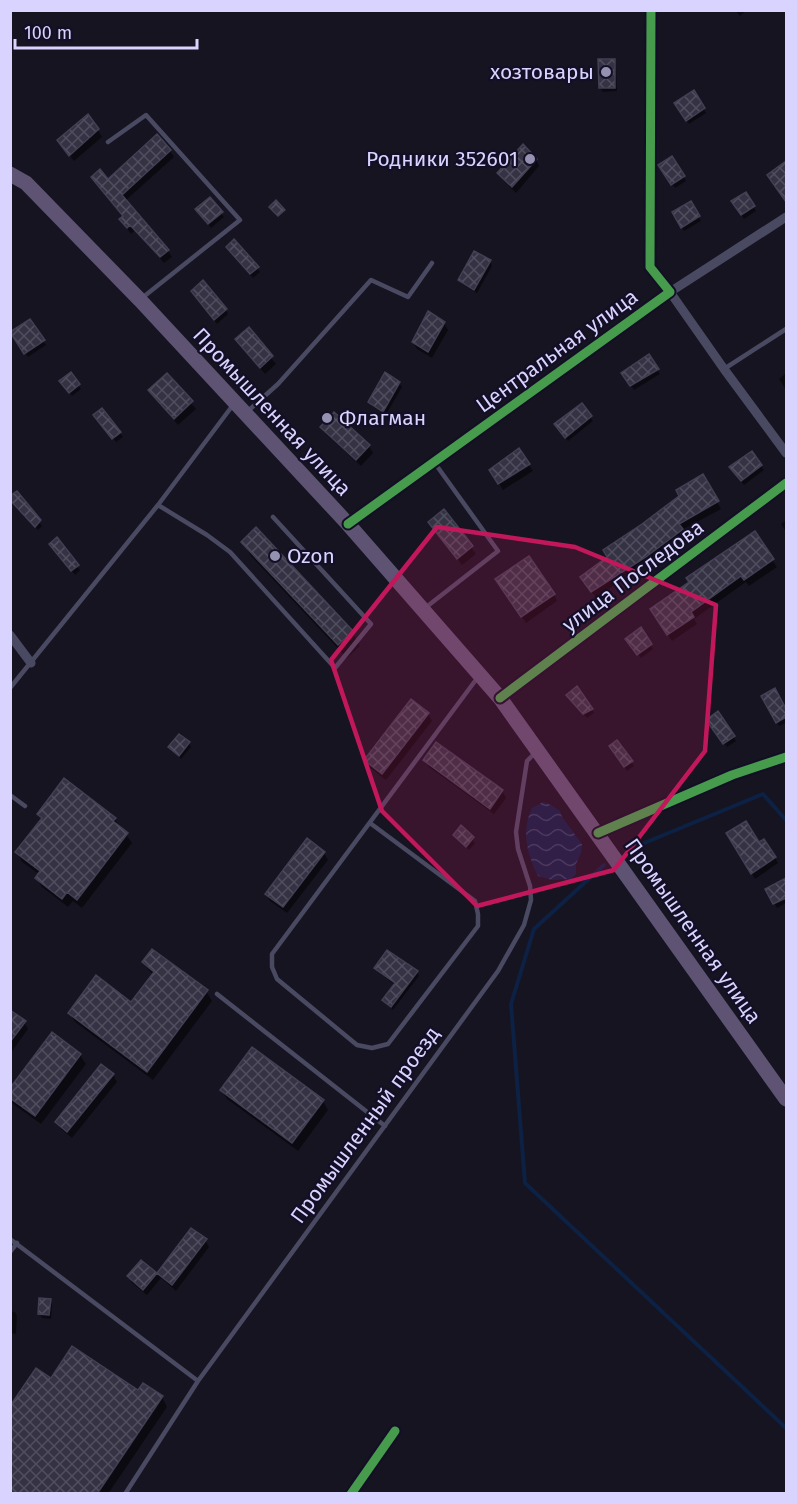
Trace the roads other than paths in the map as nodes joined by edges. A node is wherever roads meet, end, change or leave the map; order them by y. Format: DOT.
graph roads {
  1 [pos="651,10"];
  2 [pos="108,142"];
  3 [pos="10,174"];
  4 [pos="786,217"];
  5 [pos="432,263"];
  6 [pos="670,292"];
  7 [pos="140,300"];
  8 [pos="786,329"];
  9 [pos="724,369"];
  10 [pos="239,408"];
  11 [pos="786,453"];
  12 [pos="434,461"];
  13 [pos="786,483"];
  14 [pos="158,505"];
  15 [pos="273,518"];
  16 [pos="348,524"];
  17 [pos="423,610"];
  18 [pos="10,634"];
  19 [pos="31,663"];
  20 [pos="480,674"];
  21 [pos="10,688"];
  22 [pos="500,698"];
  23 [pos="538,750"];
  24 [pos="786,757"];
  25 [pos="10,795"];
  26 [pos="25,806"];
  27 [pos="370,823"];
  28 [pos="598,833"];
  29 [pos="217,994"];
  30 [pos="783,1088"];
  31 [pos="385,1126"];
  32 [pos="10,1239"];
  33 [pos="17,1243"];
  34 [pos="10,1252"];
  35 [pos="198,1381"];
  36 [pos="395,1431"];
  37 [pos="125,1494"];
  38 [pos="351,1494"];
  1 -- 6 [label="street, Центральная улица"];
  2 -- 7 [label="lane"];
  3 -- 7 [label="main road, Промышленная улица"];
  4 -- 6 [label="street"];
  5 -- 10 [label="lane"];
  6 -- 9 [label="street"];
  6 -- 12 [label="street, Центральная улица"];
  7 -- 10 [label="main road, Промышленная улица"];
  8 -- 9 [label="lane"];
  9 -- 11 [label="street"];
  10 -- 14 [label="lane"];
  10 -- 16 [label="main road, Промышленная улица"];
  12 -- 16 [label="street, Центральная улица"];
  12 -- 17 [label="lane"];
  13 -- 22 [label="street, улица Последова"];
  14 -- 15 [label="lane"];
  14 -- 19 [label="lane"];
  16 -- 17 [label="main road, Промышленная улица"];
  17 -- 20 [label="main road, Промышленная улица"];
  18 -- 19 [label="street"];
  19 -- 21 [label="lane"];
  20 -- 22 [label="main road, Промышленная улица"];
  20 -- 27 [label="lane"];
  22 -- 23 [label="main road, Промышленная улица"];
  23 -- 28 [label="main road, Промышленная улица"];
  23 -- 31 [label="lane, Промышленный проезд"];
  24 -- 28 [label="street"];
  25 -- 26 [label="lane"];
  27 -- 27 [label="lane"];
  28 -- 30 [label="main road, Промышленная улица"];
  29 -- 31 [label="lane"];
  31 -- 35 [label="lane, Промышленный проезд"];
  32 -- 33 [label="lane"];
  33 -- 34 [label="lane"];
  33 -- 35 [label="lane"];
  35 -- 37 [label="lane, Промышленный проезд"];
  36 -- 38 [label="street"];
}
